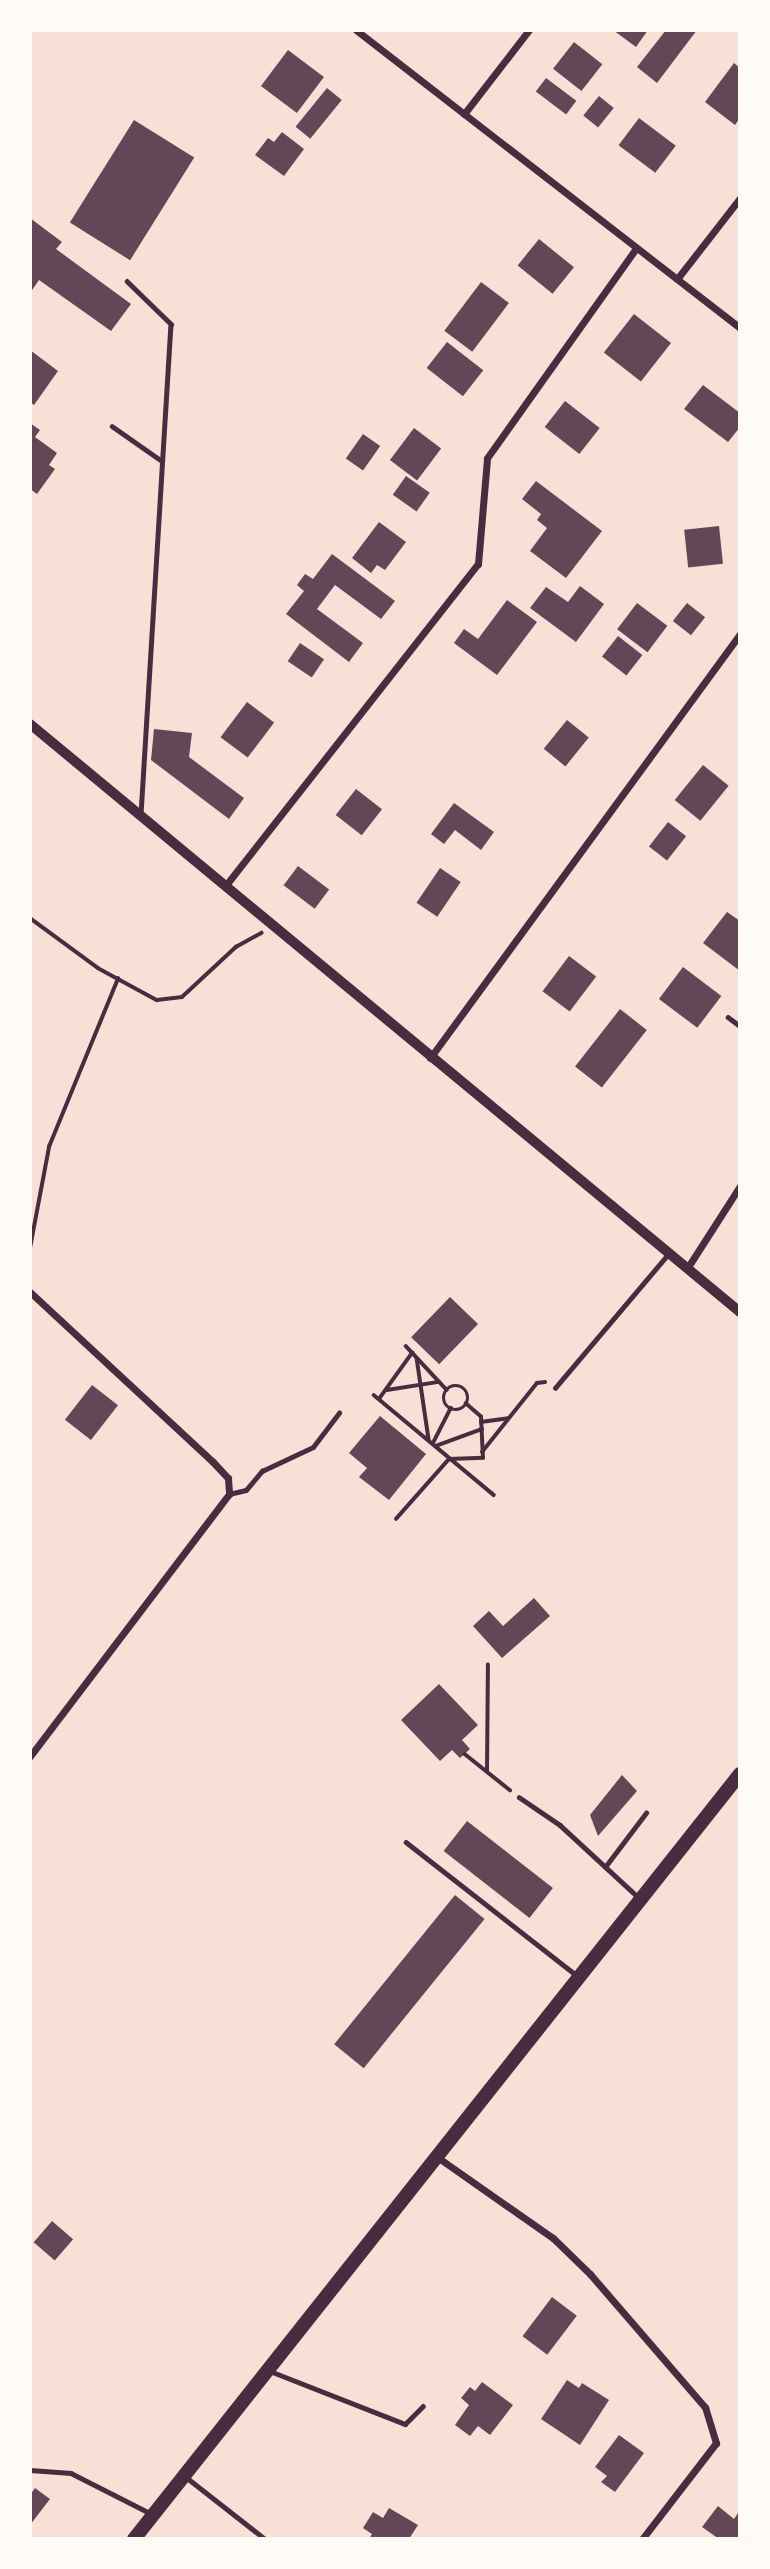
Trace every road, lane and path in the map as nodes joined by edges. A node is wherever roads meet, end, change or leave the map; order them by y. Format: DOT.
graph roads {
  1 [pos="356,30"];
  2 [pos="528,30"];
  3 [pos="464,114"];
  4 [pos="740,198"];
  5 [pos="636,248"];
  6 [pos="677,279"];
  7 [pos="127,281"];
  8 [pos="740,328"];
  9 [pos="112,426"];
  10 [pos="162,461"];
  11 [pos="740,634"];
  12 [pos="30,724"];
  13 [pos="141,816"];
  14 [pos="226,886"];
  15 [pos="30,918"];
  16 [pos="273,928"];
  17 [pos="118,979"];
  18 [pos="727,1017"];
  19 [pos="740,1026"];
  20 [pos="430,1058"];
  21 [pos="740,1186"];
  22 [pos="30,1248"];
  23 [pos="669,1253"];
  24 [pos="688,1267"];
  25 [pos="30,1292"];
  26 [pos="740,1312"];
  27 [pos="405,1346"];
  28 [pos="412,1353"];
  29 [pos="417,1358"];
  30 [pos="421,1382"];
  31 [pos="439,1382"];
  32 [pos="537,1383"];
  33 [pos="555,1388"];
  34 [pos="385,1390"];
  35 [pos="447,1390"];
  36 [pos="374,1395"];
  37 [pos="379,1399"];
  38 [pos="466,1404"];
  39 [pos="451,1408"];
  40 [pos="340,1413"];
  41 [pos="510,1418"];
  42 [pos="481,1422"];
  43 [pos="482,1429"];
  44 [pos="433,1444"];
  45 [pos="482,1452"];
  46 [pos="451,1458"];
  47 [pos="229,1494"];
  48 [pos="494,1495"];
  49 [pos="396,1519"];
  50 [pos="488,1665"];
  51 [pos="466,1754"];
  52 [pos="30,1756"];
  53 [pos="487,1772"];
  54 [pos="740,1774"];
  55 [pos="519,1797"];
  56 [pos="646,1813"];
  57 [pos="406,1842"];
  58 [pos="605,1867"];
  59 [pos="641,1900"];
  60 [pos="580,1978"];
  61 [pos="440,2159"];
  62 [pos="269,2371"];
  63 [pos="423,2406"];
  64 [pos="30,2470"];
  65 [pos="185,2476"];
  66 [pos="154,2515"];
  67 [pos="134,2539"];
  68 [pos="265,2539"];
  69 [pos="642,2539"];
  1 -- 3 [label="street"];
  2 -- 3 [label="street"];
  3 -- 5 [label="street"];
  4 -- 6 [label="street"];
  5 -- 6 [label="street"];
  5 -- 14 [label="street"];
  6 -- 8 [label="street"];
  7 -- 10 [label="lane"];
  9 -- 10 [label="lane"];
  10 -- 13 [label="lane"];
  11 -- 20 [label="street"];
  12 -- 13 [label="street"];
  13 -- 14 [label="street"];
  14 -- 16 [label="street"];
  15 -- 17 [label="path"];
  16 -- 17 [label="path"];
  16 -- 20 [label="street"];
  17 -- 22 [label="path"];
  18 -- 19 [label="lane"];
  20 -- 23 [label="street"];
  21 -- 24 [label="street"];
  23 -- 24 [label="street"];
  23 -- 33 [label="lane"];
  24 -- 26 [label="street"];
  25 -- 47 [label="street"];
  27 -- 28 [label="path"];
  28 -- 29 [label="path"];
  28 -- 34 [label="path"];
  29 -- 30 [label="path"];
  29 -- 31 [label="path"];
  30 -- 31 [label="path"];
  30 -- 34 [label="path"];
  30 -- 44 [label="path"];
  31 -- 35 [label="path"];
  32 -- 41 [label="path"];
  34 -- 37 [label="path"];
  35 -- 38 [label="path"];
  35 -- 39 [label="path"];
  36 -- 37 [label="path"];
  37 -- 44 [label="path"];
  38 -- 39 [label="path"];
  38 -- 42 [label="path"];
  39 -- 44 [label="path"];
  40 -- 47 [label="lane"];
  41 -- 42 [label="path"];
  41 -- 45 [label="path"];
  42 -- 43 [label="path"];
  43 -- 44 [label="path"];
  43 -- 45 [label="path"];
  44 -- 46 [label="path"];
  45 -- 46 [label="path"];
  46 -- 48 [label="path"];
  46 -- 49 [label="path"];
  47 -- 52 [label="street"];
  50 -- 53 [label="path"];
  51 -- 53 [label="path"];
  53 -- 55 [label="path"];
  54 -- 59 [label="main road"];
  55 -- 58 [label="lane"];
  56 -- 58 [label="lane"];
  57 -- 60 [label="lane"];
  58 -- 59 [label="lane"];
  59 -- 60 [label="main road"];
  60 -- 61 [label="main road"];
  61 -- 62 [label="main road"];
  61 -- 69 [label="street"];
  62 -- 63 [label="lane"];
  62 -- 65 [label="main road"];
  64 -- 66 [label="lane"];
  65 -- 66 [label="main road"];
  65 -- 68 [label="lane"];
  66 -- 67 [label="main road"];
}
